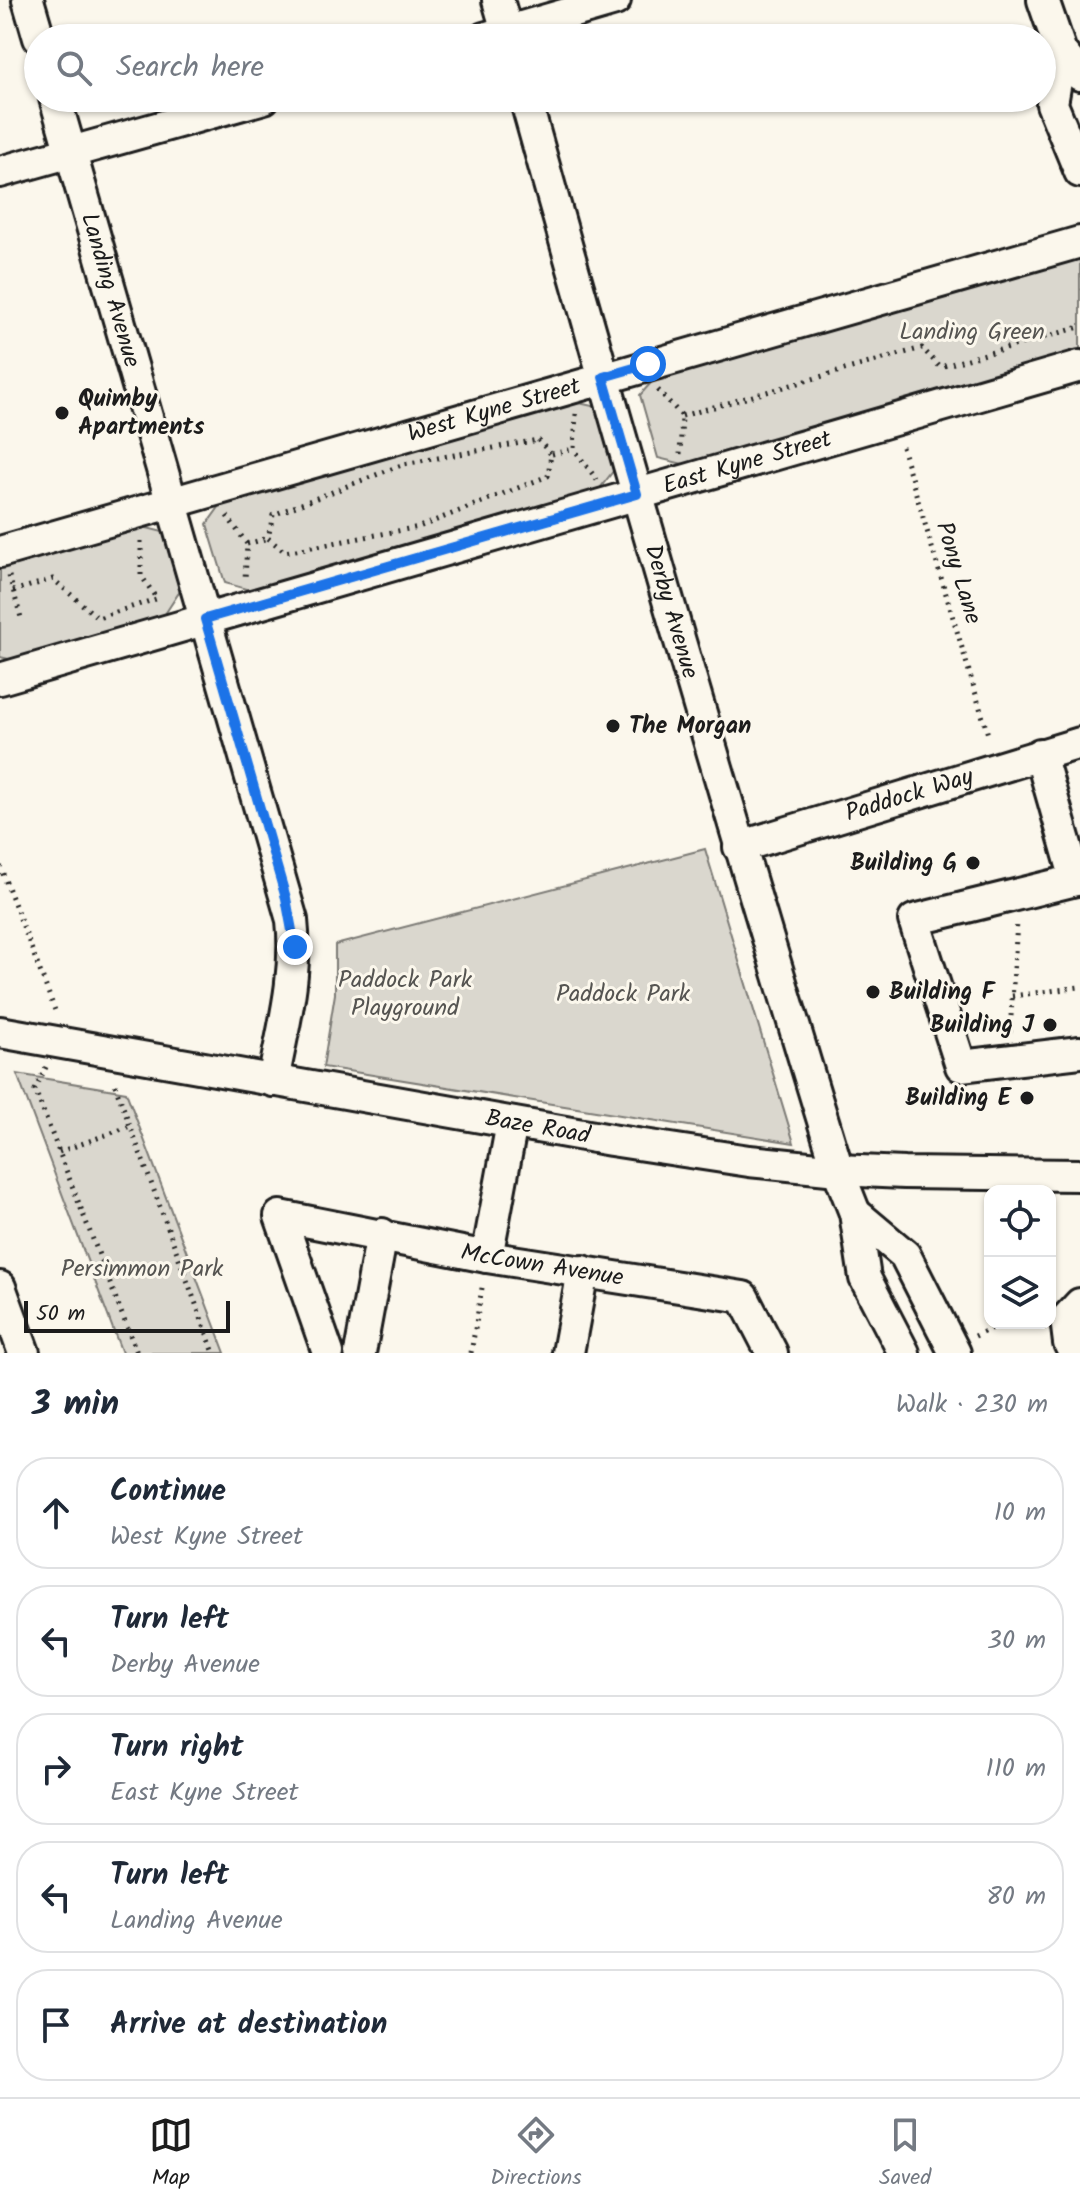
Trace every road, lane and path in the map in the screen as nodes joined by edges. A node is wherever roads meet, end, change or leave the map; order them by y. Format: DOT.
graph roads {
  1 [pos="28,0"];
  2 [pos="498,0"];
  3 [pos="615,0"];
  4 [pos="1043,0"];
  5 [pos="35,24"];
  6 [pos="499,24"];
  7 [pos="538,24"];
  8 [pos="1051,24"];
  9 [pos="1056,38"];
  10 [pos="1061,52"];
  11 [pos="1080,75"];
  12 [pos="1056,81"];
  13 [pos="59,112"];
  14 [pos="213,112"];
  15 [pos="529,112"];
  16 [pos="1055,112"];
  17 [pos="69,152"];
  18 [pos="0,172"];
  19 [pos="1080,172"];
  20 [pos="1080,242"];
  21 [pos="1080,327"];
  22 [pos="1080,366"];
  23 [pos="603,377"];
  24 [pos="652,378"];
  25 [pos="577,401"];
  26 [pos="682,416"];
  27 [pos="893,420"];
  28 [pos="574,449"];
  29 [pos="551,454"];
  30 [pos="677,465"];
  31 [pos="603,487"];
  32 [pos="637,494"];
  33 [pos="171,502"];
  34 [pos="219,505"];
  35 [pos="142,535"];
  36 [pos="268,538"];
  37 [pos="247,544"];
  38 [pos="3,559"];
  39 [pos="244,590"];
  40 [pos="13,591"];
  41 [pos="156,599"];
  42 [pos="162,605"];
  43 [pos="205,619"];
  44 [pos="22,621"];
  45 [pos="0,679"];
  46 [pos="989,738"];
  47 [pos="1080,743"];
  48 [pos="1040,754"];
  49 [pos="739,847"];
  50 [pos="0,866"];
  51 [pos="1078,880"];
  52 [pos="1019,894"];
  53 [pos="1080,987"];
  54 [pos="1012,996"];
  55 [pos="56,1013"];
  56 [pos="0,1032"];
  57 [pos="1080,1052"];
  58 [pos="1008,1061"];
  59 [pos="48,1062"];
  60 [pos="273,1081"];
  61 [pos="115,1085"];
  62 [pos="512,1123"];
  63 [pos="128,1127"];
  64 [pos="59,1152"];
  65 [pos="838,1170"];
  66 [pos="1080,1175"];
  67 [pos="855,1213"];
  68 [pos="382,1234"];
  69 [pos="487,1257"];
  70 [pos="583,1271"];
  71 [pos="0,1287"];
  72 [pos="1079,1304"];
  73 [pos="24,1353"];
  74 [pos="137,1353"];
  75 [pos="214,1353"];
  76 [pos="328,1353"];
  77 [pos="360,1353"];
  78 [pos="471,1353"];
  79 [pos="568,1353"];
  80 [pos="772,1353"];
  81 [pos="904,1353"];
  82 [pos="955,1353"];
  83 [pos="1074,1353"];
  1 -- 5 [label="street"];
  2 -- 6 [label="street"];
  3 -- 7 [label="street"];
  4 -- 8 [label="street"];
  9 -- 10 [label="street"];
  10 -- 11 [label="street"];
  10 -- 12 [label="street"];
  13 -- 17 [label="street, Landing Avenue"];
  14 -- 17 [label="street"];
  15 -- 23 [label="street, Derby Avenue"];
  16 -- 19 [label="street"];
  17 -- 18 [label="street"];
  17 -- 33 [label="street, Landing Avenue"];
  20 -- 23 [label="street, West Kyne Street"];
  21 -- 26 [label="path"];
  22 -- 27 [label="street, East Kyne Street"];
  23 -- 32 [label="street, Derby Avenue"];
  23 -- 33 [label="street, West Kyne Street"];
  24 -- 26 [label="path"];
  25 -- 28 [label="path"];
  26 -- 30 [label="path"];
  27 -- 32 [label="street, East Kyne Street"];
  27 -- 46 [label="path, Pony Lane"];
  28 -- 29 [label="path"];
  28 -- 31 [label="path"];
  29 -- 36 [label="path"];
  29 -- 36 [label="path"];
  32 -- 43 [label="street, East Kyne Street"];
  32 -- 49 [label="street, Derby Avenue"];
  33 -- 38 [label="street, West Kyne Street"];
  33 -- 43 [label="street, Landing Avenue"];
  34 -- 37 [label="path"];
  35 -- 41 [label="path"];
  36 -- 37 [label="path"];
  37 -- 39 [label="path"];
  38 -- 40 [label="path"];
  40 -- 41 [label="path"];
  40 -- 44 [label="path"];
  41 -- 42 [label="path"];
  43 -- 45 [label="street, East Kyne Street"];
  43 -- 60 [label="street, Landing Avenue"];
  47 -- 48 [label="street, Paddock Way"];
  48 -- 49 [label="street, Paddock Way"];
  48 -- 51 [label="street"];
  49 -- 65 [label="street, Derby Avenue"];
  50 -- 55 [label="path"];
  51 -- 52 [label="street"];
  52 -- 54 [label="path"];
  52 -- 58 [label="street"];
  53 -- 54 [label="path"];
  54 -- 58 [label="path"];
  56 -- 60 [label="street, Baze Road"];
  57 -- 58 [label="street"];
  59 -- 64 [label="path"];
  60 -- 62 [label="street, Baze Road"];
  61 -- 63 [label="path"];
  62 -- 65 [label="street, Baze Road"];
  62 -- 69 [label="street"];
  63 -- 64 [label="path"];
  63 -- 75 [label="path"];
  64 -- 74 [label="path"];
  65 -- 66 [label="street, Baze Road"];
  65 -- 67 [label="street, Derby Avenue"];
  67 -- 81 [label="street, Derby Avenue"];
  67 -- 82 [label="street, Derby Avenue"];
  68 -- 69 [label="street, McCown Avenue"];
  68 -- 76 [label="street, McCown Avenue"];
  68 -- 77 [label="street"];
  69 -- 70 [label="street, McCown Avenue"];
  69 -- 78 [label="path"];
  70 -- 79 [label="street"];
  70 -- 80 [label="street, McCown Avenue"];
  71 -- 73 [label="street"];
  72 -- 83 [label="street"];
}
